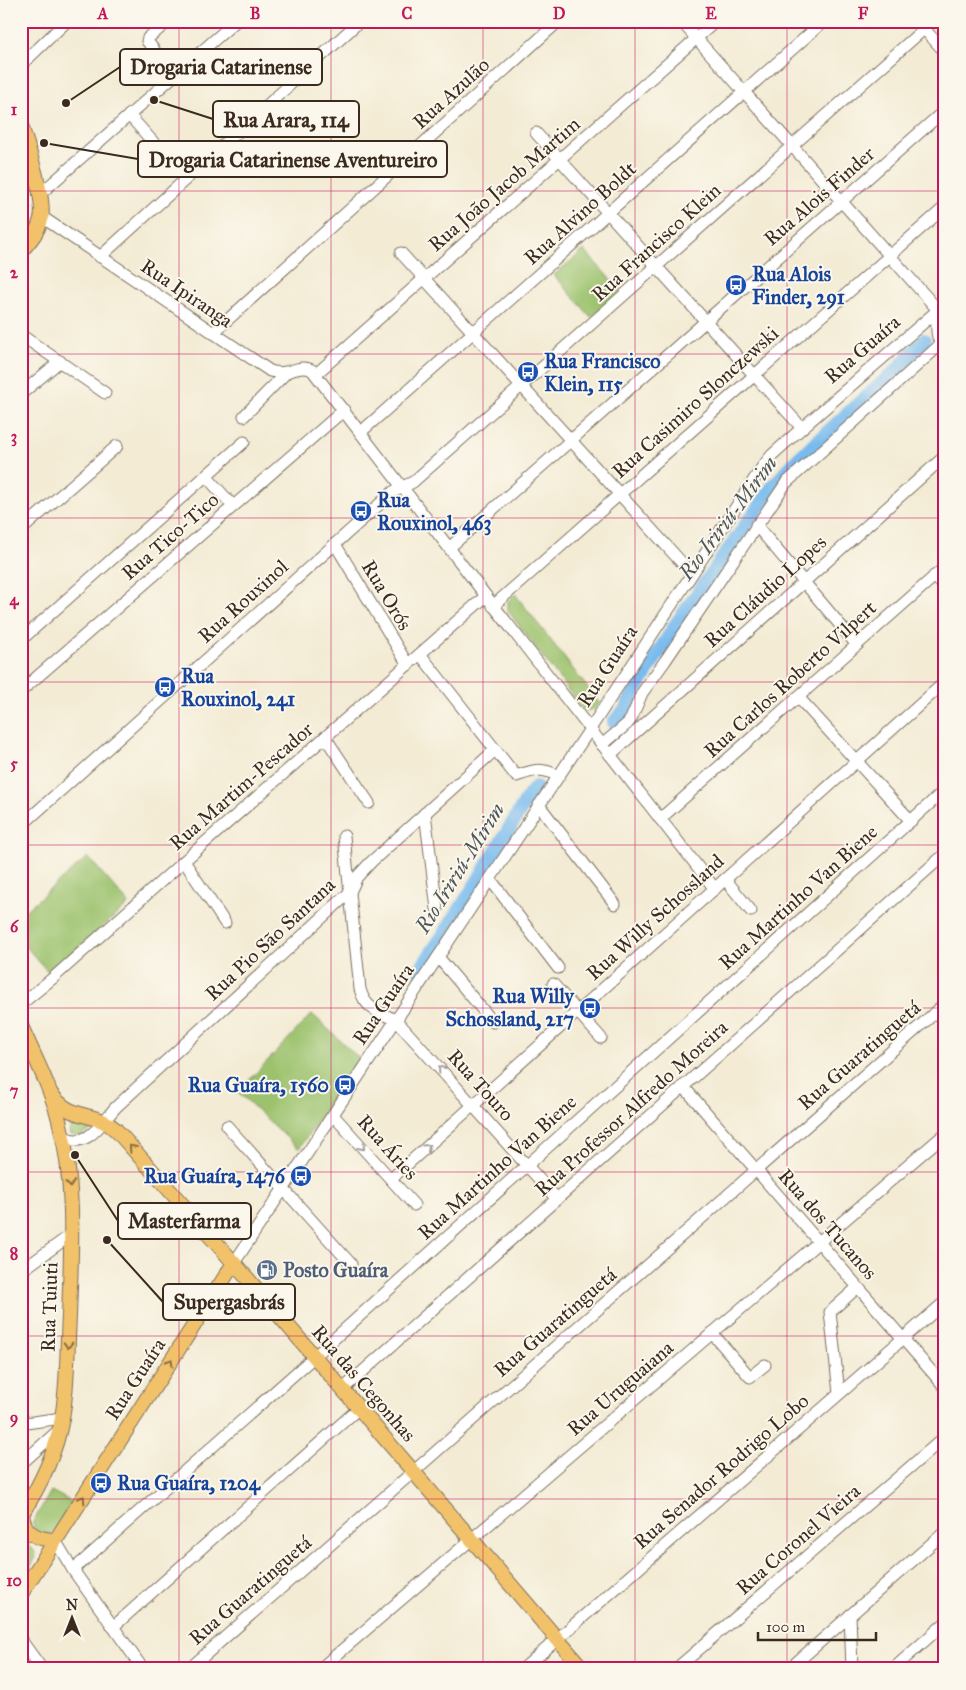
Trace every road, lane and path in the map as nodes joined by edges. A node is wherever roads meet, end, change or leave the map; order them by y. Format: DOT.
graph roads {
  1 [pos="67,21"];
  2 [pos="169,21"];
  3 [pos="236,21"];
  4 [pos="360,21"];
  5 [pos="559,21"];
  6 [pos="681,21"];
  7 [pos="716,21"];
  8 [pos="824,21"];
  9 [pos="924,24"];
  10 [pos="696,38"];
  11 [pos="945,52"];
  12 [pos="21,65"];
  13 [pos="174,76"];
  14 [pos="744,92"];
  15 [pos="945,110"];
  16 [pos="129,116"];
  17 [pos="21,124"];
  18 [pos="536,133"];
  19 [pos="792,146"];
  20 [pos="560,159"];
  21 [pos="185,178"];
  22 [pos="40,194"];
  23 [pos="841,201"];
  24 [pos="945,207"];
  25 [pos="608,212"];
  26 [pos="42,217"];
  27 [pos="21,251"];
  28 [pos="401,253"];
  29 [pos="890,256"];
  30 [pos="100,257"];
  31 [pos="657,266"];
  32 [pos="424,279"];
  33 [pos="942,309"];
  34 [pos="706,321"];
  35 [pos="213,333"];
  36 [pos="473,333"];
  37 [pos="21,334"];
  38 [pos="943,347"];
  39 [pos="60,361"];
  40 [pos="286,373"];
  41 [pos="316,374"];
  42 [pos="754,375"];
  43 [pos="522,386"];
  44 [pos="105,393"];
  45 [pos="21,394"];
  46 [pos="344,410"];
  47 [pos="244,416"];
  48 [pos="802,428"];
  49 [pos="361,432"];
  50 [pos="570,440"];
  51 [pos="244,442"];
  52 [pos="117,446"];
  53 [pos="945,456"];
  54 [pos="206,476"];
  55 [pos="403,488"];
  56 [pos="620,494"];
  57 [pos="233,506"];
  58 [pos="756,525"];
  59 [pos="21,530"];
  60 [pos="335,544"];
  61 [pos="449,548"];
  62 [pos="945,567"];
  63 [pos="692,574"];
  64 [pos="934,576"];
  65 [pos="804,582"];
  66 [pos="945,587"];
  67 [pos="486,596"];
  68 [pos="493,606"];
  69 [pos="21,640"];
  70 [pos="856,645"];
  71 [pos="420,654"];
  72 [pos="408,665"];
  73 [pos="945,682"];
  74 [pos="21,691"];
  75 [pos="798,696"];
  76 [pos="590,729"];
  77 [pos="325,737"];
  78 [pos="602,745"];
  79 [pos="495,750"];
  80 [pos="610,755"];
  81 [pos="857,761"];
  82 [pos="558,776"];
  83 [pos="945,790"];
  84 [pos="369,803"];
  85 [pos="539,805"];
  86 [pos="426,813"];
  87 [pos="660,819"];
  88 [pos="911,821"];
  89 [pos="21,826"];
  90 [pos="344,836"];
  91 [pos="945,854"];
  92 [pos="184,861"];
  93 [pos="490,879"];
  94 [pos="725,879"];
  95 [pos="715,889"];
  96 [pos="350,892"];
  97 [pos="615,904"];
  98 [pos="437,909"];
  99 [pos="751,911"];
  100 [pos="225,923"];
  101 [pos="438,957"];
  102 [pos="558,968"];
  103 [pos="553,984"];
  104 [pos="21,1004"];
  105 [pos="945,1004"];
  106 [pos="578,1012"];
  107 [pos="396,1020"];
  108 [pos="493,1022"];
  109 [pos="21,1026"];
  110 [pos="601,1038"];
  111 [pos="683,1086"];
  112 [pos="51,1094"];
  113 [pos="474,1105"];
  114 [pos="85,1115"];
  115 [pos="333,1115"];
  116 [pos="104,1121"];
  117 [pos="227,1126"];
  118 [pos="945,1134"];
  119 [pos="63,1136"];
  120 [pos="527,1165"];
  121 [pos="756,1170"];
  122 [pos="391,1179"];
  123 [pos="284,1189"];
  124 [pos="557,1199"];
  125 [pos="414,1205"];
  126 [pos="72,1234"];
  127 [pos="819,1242"];
  128 [pos="234,1263"];
  129 [pos="351,1264"];
  130 [pos="21,1271"];
  131 [pos="858,1287"];
  132 [pos="945,1302"];
  133 [pos="712,1334"];
  134 [pos="903,1339"];
  135 [pos="315,1356"];
  136 [pos="765,1365"];
  137 [pos="945,1387"];
  138 [pos="343,1389"];
  139 [pos="839,1393"];
  140 [pos="359,1408"];
  141 [pos="21,1417"];
  142 [pos="61,1424"];
  143 [pos="945,1437"];
  144 [pos="21,1464"];
  145 [pos="414,1471"];
  146 [pos="22,1515"];
  147 [pos="945,1532"];
  148 [pos="21,1537"];
  149 [pos="55,1540"];
  150 [pos="472,1540"];
  151 [pos="45,1556"];
  152 [pos="72,1570"];
  153 [pos="21,1594"];
  154 [pos="850,1615"];
  155 [pos="945,1623"];
  156 [pos="113,1627"];
  157 [pos="557,1638"];
  158 [pos="21,1640"];
  159 [pos="42,1669"];
  160 [pos="143,1669"];
  161 [pos="189,1669"];
  162 [pos="320,1669"];
  163 [pos="522,1669"];
  164 [pos="583,1669"];
  165 [pos="676,1669"];
  166 [pos="789,1669"];
  167 [pos="852,1669"];
  168 [pos="893,1669"];
  1 -- 12 [label="street"];
  2 -- 13 [label="street"];
  3 -- 13 [label="street"];
  4 -- 21 [label="street"];
  5 -- 35 [label="street, Rua Azulão"];
  6 -- 10 [label="street"];
  7 -- 10 [label="street, Rua João Jacob Martim"];
  8 -- 14 [label="street, Rua Alvino Boldt"];
  9 -- 11 [label="street"];
  9 -- 19 [label="street, Rua Francisco Klein"];
  10 -- 14 [label="street"];
  10 -- 20 [label="street, Rua João Jacob Martim"];
  13 -- 16 [label="street"];
  14 -- 19 [label="street"];
  14 -- 25 [label="street, Rua Alvino Boldt"];
  15 -- 23 [label="street, Rua Alois Finder"];
  16 -- 21 [label="street"];
  16 -- 22 [label="street"];
  17 -- 22 [label="main road"];
  18 -- 20 [label="street"];
  19 -- 23 [label="street"];
  19 -- 31 [label="street, Rua Francisco Klein"];
  20 -- 25 [label="street"];
  20 -- 32 [label="street, Rua João Jacob Martim"];
  21 -- 30 [label="street"];
  22 -- 26 [label="main road"];
  23 -- 29 [label="street"];
  23 -- 34 [label="street, Rua Alois Finder"];
  24 -- 29 [label="street, Rua Casimiro Slonczewski"];
  25 -- 31 [label="street"];
  25 -- 36 [label="street, Rua Alvino Boldt"];
  26 -- 27 [label="main road"];
  26 -- 30 [label="street, Rua Ipiranga"];
  28 -- 32 [label="street"];
  29 -- 33 [label="street"];
  29 -- 42 [label="street, Rua Casimiro Slonczewski"];
  30 -- 35 [label="street, Rua Ipiranga"];
  31 -- 34 [label="street"];
  31 -- 43 [label="street, Rua Francisco Klein"];
  32 -- 36 [label="street"];
  32 -- 41 [label="street, Rua João Jacob Martim"];
  33 -- 38 [label="street"];
  33 -- 48 [label="street, Rua Guaíra"];
  34 -- 42 [label="street"];
  34 -- 50 [label="street, Rua Alois Finder"];
  35 -- 40 [label="street, Rua Ipiranga"];
  36 -- 43 [label="street"];
  36 -- 49 [label="street, Rua Alvino Boldt"];
  37 -- 39 [label="street"];
  38 -- 58 [label="street"];
  39 -- 44 [label="street"];
  39 -- 45 [label="street"];
  40 -- 41 [label="street, Rua Ipiranga"];
  40 -- 47 [label="street"];
  41 -- 46 [label="street"];
  42 -- 48 [label="street"];
  42 -- 56 [label="street, Rua Casimiro Slonczewski"];
  43 -- 50 [label="street"];
  43 -- 55 [label="street, Rua Francisco Klein"];
  46 -- 49 [label="street"];
  46 -- 57 [label="street, Rua Tico-Tico"];
  48 -- 63 [label="street, Rua Guaíra"];
  49 -- 55 [label="street"];
  50 -- 56 [label="street"];
  50 -- 61 [label="street, Rua Alois Finder"];
  51 -- 54 [label="street"];
  52 -- 59 [label="street"];
  53 -- 65 [label="street, Rua Cláudio Lopes"];
  54 -- 57 [label="street"];
  54 -- 69 [label="street"];
  55 -- 60 [label="street, Rua Rouxinol"];
  55 -- 61 [label="street"];
  56 -- 63 [label="street"];
  56 -- 68 [label="street, Rua Casimiro Slonczewski"];
  57 -- 74 [label="street, Rua Tico-Tico"];
  58 -- 65 [label="street"];
  58 -- 78 [label="street"];
  60 -- 72 [label="street, Rua Orós"];
  60 -- 89 [label="street, Rua Rouxinol"];
  61 -- 67 [label="street"];
  62 -- 64 [label="street, Rua Carlos Roberto Vilpert"];
  63 -- 76 [label="street, Rua Guaíra"];
  64 -- 66 [label="street"];
  64 -- 70 [label="street, Rua Carlos Roberto Vilpert"];
  65 -- 70 [label="street"];
  65 -- 80 [label="street, Rua Cláudio Lopes"];
  67 -- 68 [label="street"];
  67 -- 71 [label="street, Rua Martim-Pescador"];
  68 -- 76 [label="street"];
  70 -- 75 [label="street, Rua Carlos Roberto Vilpert"];
  71 -- 72 [label="street, Rua Martim-Pescador"];
  71 -- 79 [label="street"];
  72 -- 77 [label="street, Rua Martim-Pescador"];
  73 -- 81 [label="street, Rua Willy Schossland"];
  75 -- 81 [label="street"];
  75 -- 87 [label="street, Rua Carlos Roberto Vilpert"];
  76 -- 78 [label="street"];
  76 -- 82 [label="street, Rua Guaíra"];
  77 -- 84 [label="street"];
  77 -- 92 [label="street, Rua Martim-Pescador"];
  78 -- 80 [label="street"];
  79 -- 82 [label="street"];
  79 -- 86 [label="street, Rua Pio São Santana"];
  80 -- 87 [label="street"];
  81 -- 88 [label="street"];
  81 -- 94 [label="street, Rua Willy Schossland"];
  82 -- 85 [label="street, Rua Guaíra"];
  83 -- 88 [label="street, Rua Martinho Van Biene"];
  85 -- 93 [label="street, Rua Guaíra"];
  85 -- 97 [label="street"];
  86 -- 96 [label="street, Rua Pio São Santana"];
  86 -- 98 [label="street"];
  87 -- 95 [label="street"];
  88 -- 120 [label="street, Rua Martinho Van Biene"];
  90 -- 96 [label="street"];
  91 -- 111 [label="street, Rua Professor Alfredo Moreira"];
  92 -- 100 [label="street"];
  92 -- 104 [label="street, Rua Martim-Pescador"];
  93 -- 101 [label="street, Rua Guaíra"];
  93 -- 102 [label="street"];
  94 -- 95 [label="street, Rua Willy Schossland"];
  94 -- 99 [label="street"];
  95 -- 106 [label="street, Rua Willy Schossland"];
  96 -- 107 [label="street"];
  96 -- 116 [label="street, Rua Pio São Santana"];
  101 -- 107 [label="street, Rua Guaíra"];
  101 -- 108 [label="street"];
  103 -- 106 [label="street"];
  105 -- 121 [label="street, Rua Guaratinguetá"];
  106 -- 110 [label="street"];
  106 -- 113 [label="street, Rua Willy Schossland"];
  113 -- 107 [label="street, Rua Touro, one-way"];
  107 -- 115 [label="street, Rua Guaíra"];
  109 -- 112 [label="main road, Rua Tuiuti"];
  111 -- 121 [label="street, Rua dos Tucanos"];
  111 -- 124 [label="street, Rua Professor Alfredo Moreira"];
  112 -- 114 [label="main road, Rua Tuiuti"];
  112 -- 119 [label="main road, Rua Tuiuti"];
  113 -- 120 [label="street, Rua Touro"];
  122 -- 113 [label="street, Rua Willy Schossland, one-way"];
  114 -- 116 [label="main road, Rua das Cegonhas"];
  114 -- 119 [label="main road"];
  115 -- 122 [label="street, Rua Áries, one-way"];
  115 -- 123 [label="street, Rua Guaíra"];
  116 -- 119 [label="street, Rua Pio São Santana"];
  128 -- 116 [label="main road, Rua das Cegonhas, one-way"];
  117 -- 123 [label="street"];
  118 -- 127 [label="street, Rua Uruguaiana"];
  119 -- 126 [label="main road, Rua Tuiuti, one-way"];
  120 -- 124 [label="street, Rua Touro"];
  120 -- 135 [label="street, Rua Martinho Van Biene"];
  121 -- 127 [label="street, Rua dos Tucanos"];
  121 -- 145 [label="street, Rua Guaratinguetá"];
  122 -- 125 [label="street, Rua Áries"];
  123 -- 128 [label="street, Rua Guaíra"];
  123 -- 129 [label="street"];
  124 -- 138 [label="street, Rua Professor Alfredo Moreira"];
  126 -- 130 [label="street"];
  126 -- 142 [label="main road, Rua Tuiuti, one-way"];
  127 -- 131 [label="street, Rua dos Tucanos"];
  127 -- 133 [label="street, Rua Uruguaiana"];
  128 -- 135 [label="main road, Rua das Cegonhas"];
  149 -- 128 [label="main road, Rua Guaíra, one-way"];
  131 -- 134 [label="street, Rua dos Tucanos"];
  131 -- 139 [label="street"];
  132 -- 134 [label="street, Rua Senador Rodrigo Lobo"];
  133 -- 136 [label="street"];
  133 -- 150 [label="street, Rua Uruguaiana"];
  134 -- 137 [label="street, Rua dos Tucanos"];
  134 -- 139 [label="street, Rua Senador Rodrigo Lobo"];
  135 -- 138 [label="main road, Rua das Cegonhas"];
  135 -- 152 [label="street, Rua Martinho Van Biene"];
  138 -- 140 [label="main road, Rua das Cegonhas"];
  139 -- 157 [label="street, Rua Senador Rodrigo Lobo"];
  140 -- 145 [label="main road, Rua das Cegonhas"];
  140 -- 156 [label="street"];
  141 -- 142 [label="street"];
  142 -- 144 [label="street"];
  142 -- 146 [label="main road, Rua Tuiuti"];
  143 -- 165 [label="street, Rua Coronel Vieira"];
  145 -- 150 [label="main road, Rua das Cegonhas"];
  145 -- 161 [label="street, Rua Guaratinguetá"];
  146 -- 149 [label="main road"];
  147 -- 154 [label="street"];
  148 -- 151 [label="main road"];
  149 -- 151 [label="main road, Rua Guaíra"];
  149 -- 152 [label="street"];
  150 -- 157 [label="main road, Rua das Cegonhas"];
  150 -- 162 [label="street, Rua Uruguaiana"];
  151 -- 152 [label="street"];
  151 -- 153 [label="main road, Rua Guaíra"];
  152 -- 156 [label="street"];
  154 -- 166 [label="street"];
  154 -- 167 [label="street"];
  155 -- 168 [label="street"];
  156 -- 160 [label="street"];
  157 -- 163 [label="street, Rua Senador Rodrigo Lobo"];
  157 -- 164 [label="main road, Rua das Cegonhas"];
  158 -- 159 [label="street"];
}
